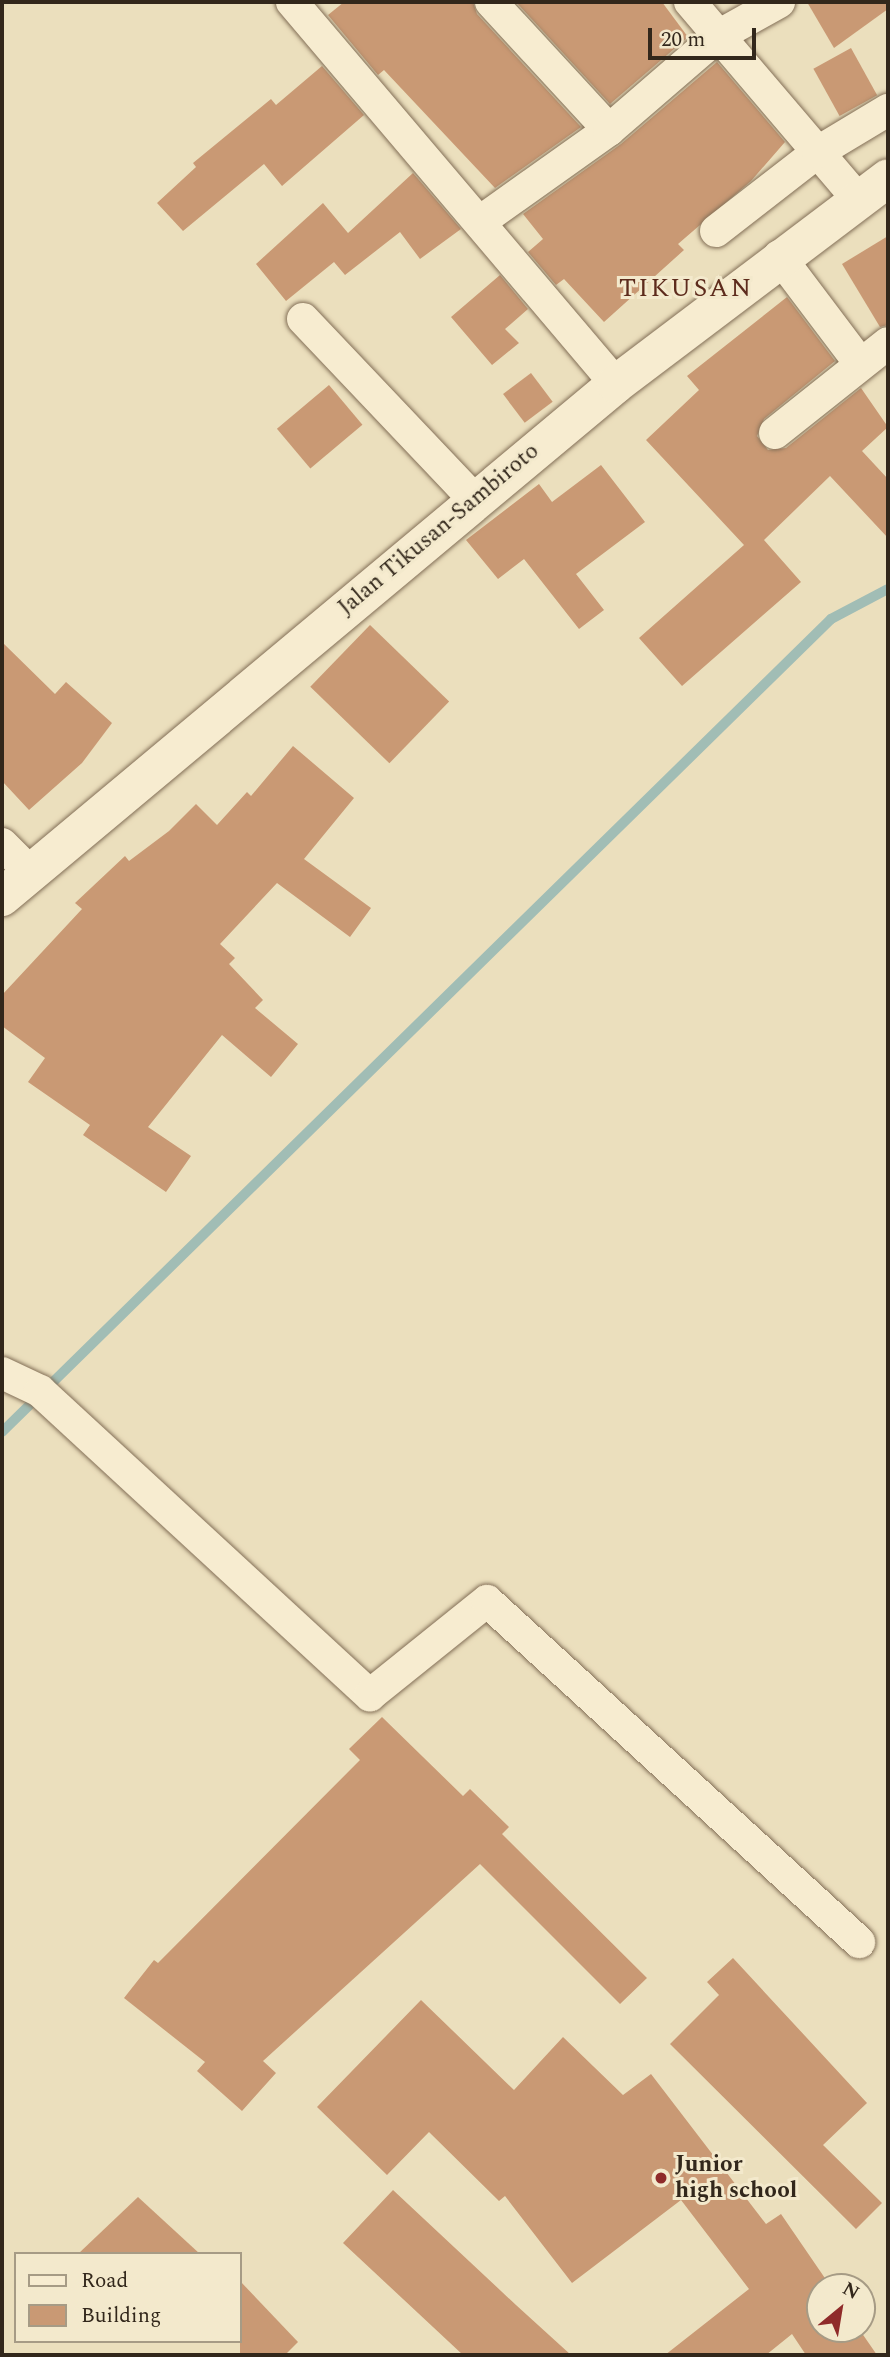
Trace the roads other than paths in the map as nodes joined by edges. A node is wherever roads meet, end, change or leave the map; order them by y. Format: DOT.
graph roads {
  1 [pos="292,2"];
  2 [pos="491,2"];
  3 [pos="690,2"];
  4 [pos="779,2"];
  5 [pos="718,36"];
  6 [pos="888,110"];
  7 [pos="608,130"];
  8 [pos="818,152"];
  9 [pos="888,178"];
  10 [pos="856,197"];
  11 [pos="481,221"];
  12 [pos="716,230"];
  13 [pos="779,256"];
  14 [pos="303,319"];
  15 [pos="888,343"];
  16 [pos="859,362"];
  17 [pos="616,384"];
  18 [pos="775,433"];
  19 [pos="474,499"];
  20 [pos="2,844"];
  21 [pos="16,884"];
  22 [pos="2,1373"];
  23 [pos="859,1942"];
  1 -- 11 [label="street"];
  2 -- 7 [label="street"];
  3 -- 5 [label="street"];
  4 -- 5 [label="street"];
  5 -- 7 [label="street"];
  5 -- 8 [label="street"];
  6 -- 8 [label="street"];
  7 -- 11 [label="street"];
  8 -- 10 [label="street"];
  8 -- 12 [label="street"];
  9 -- 10 [label="street, Jalan Tikusan-Sambiroto"];
  10 -- 13 [label="street, Jalan Tikusan-Sambiroto"];
  11 -- 17 [label="street"];
  13 -- 16 [label="street"];
  13 -- 17 [label="street, Jalan Tikusan-Sambiroto"];
  14 -- 19 [label="street"];
  15 -- 16 [label="street"];
  16 -- 18 [label="street"];
  17 -- 19 [label="street, Jalan Tikusan-Sambiroto"];
  19 -- 21 [label="street, Jalan Tikusan-Sambiroto"];
  20 -- 21 [label="street"];
  22 -- 23 [label="street"];
}
